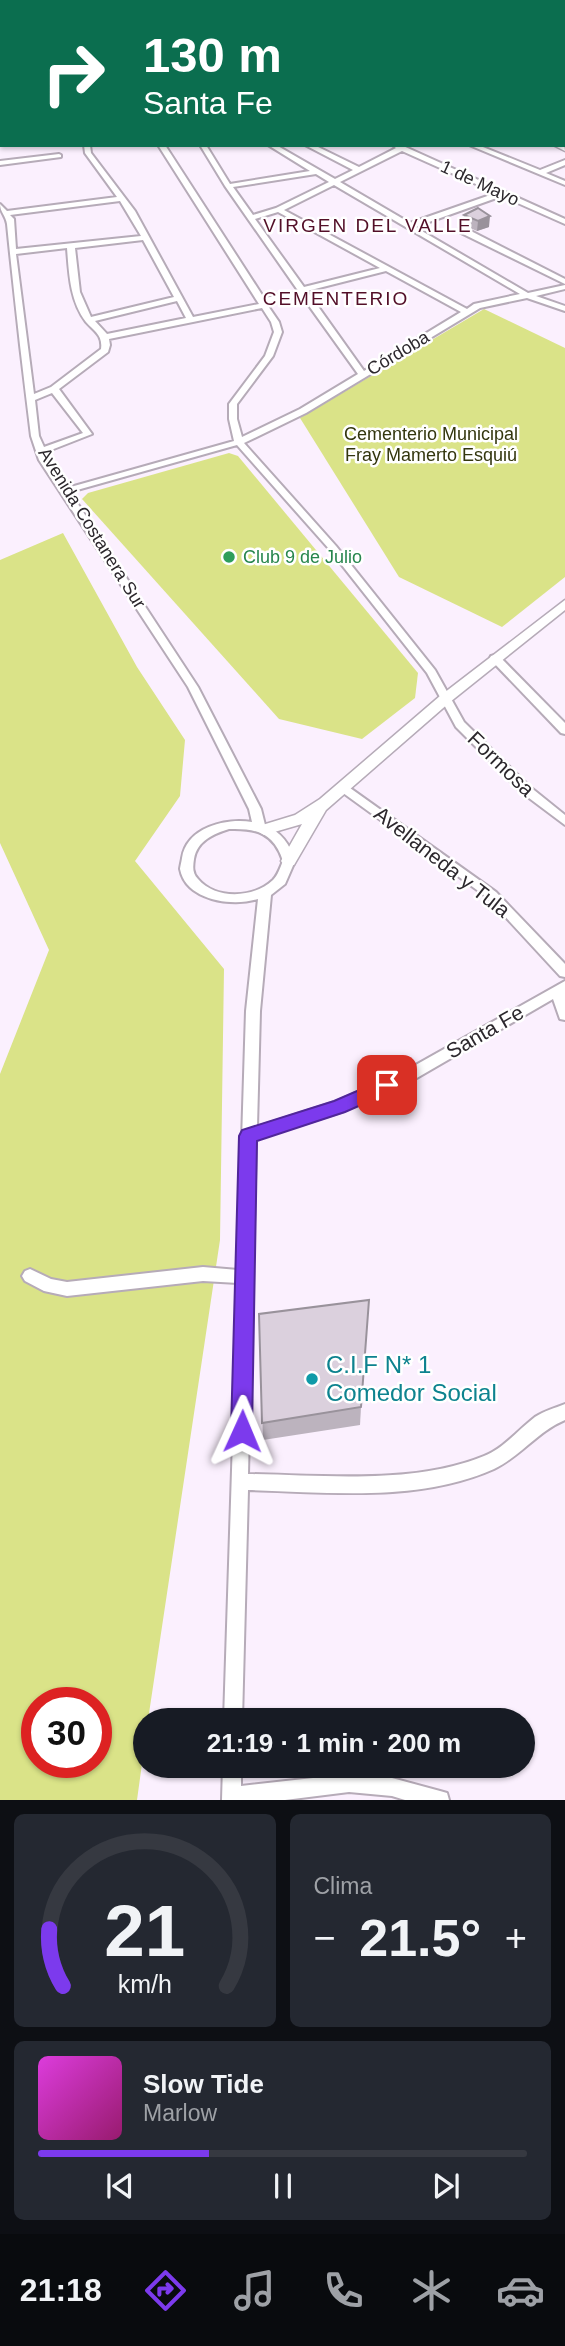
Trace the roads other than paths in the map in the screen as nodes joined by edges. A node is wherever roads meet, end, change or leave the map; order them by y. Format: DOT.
graph roads {
  1 [pos="87,147"];
  2 [pos="162,147"];
  3 [pos="204,147"];
  4 [pos="274,147"];
  5 [pos="312,147"];
  6 [pos="398,147"];
  7 [pos="477,147"];
  8 [pos="59,156"];
  9 [pos="565,162"];
  10 [pos="0,163"];
  11 [pos="359,170"];
  12 [pos="316,172"];
  13 [pos="540,173"];
  14 [pos="336,183"];
  15 [pos="565,183"];
  16 [pos="228,186"];
  17 [pos="503,193"];
  18 [pos="122,199"];
  19 [pos="3,209"];
  20 [pos="279,210"];
  21 [pos="252,218"];
  22 [pos="565,222"];
  23 [pos="410,226"];
  24 [pos="462,230"];
  25 [pos="146,238"];
  26 [pos="71,246"];
  27 [pos="12,252"];
  28 [pos="384,269"];
  29 [pos="565,284"];
  30 [pos="303,291"];
  31 [pos="527,295"];
  32 [pos="177,299"];
  33 [pos="263,303"];
  34 [pos="565,309"];
  35 [pos="467,312"];
  36 [pos="190,319"];
  37 [pos="89,320"];
  38 [pos="106,337"];
  39 [pos="363,375"];
  40 [pos="54,389"];
  41 [pos="31,398"];
  42 [pos="239,442"];
  43 [pos="41,451"];
  44 [pos="65,491"];
  45 [pos="565,604"];
  46 [pos="495,658"];
  47 [pos="445,699"];
  48 [pos="565,730"];
  49 [pos="343,787"];
  50 [pos="325,803"];
  51 [pos="565,821"];
  52 [pos="262,828"];
  53 [pos="289,861"];
  54 [pos="265,893"];
  55 [pos="565,972"];
  56 [pos="561,989"];
  57 [pos="565,1015"];
  58 [pos="248,1136"];
  59 [pos="30,1276"];
  60 [pos="244,1277"];
  61 [pos="565,1412"];
  62 [pos="241,1482"];
  63 [pos="233,1708"];
  64 [pos="232,1778"];
  65 [pos="231,1798"];
  66 [pos="440,1800"];
  1 -- 18 [label="street"];
  2 -- 33 [label="street"];
  3 -- 16 [label="street"];
  4 -- 12 [label="street"];
  5 -- 11 [label="street"];
  6 -- 11 [label="street"];
  6 -- 17 [label="street, 1 de Mayo"];
  7 -- 13 [label="street"];
  8 -- 10 [label="street"];
  9 -- 13 [label="street"];
  11 -- 14 [label="street"];
  12 -- 14 [label="street"];
  12 -- 16 [label="street"];
  13 -- 15 [label="street"];
  14 -- 20 [label="street"];
  14 -- 23 [label="street"];
  16 -- 21 [label="street"];
  17 -- 22 [label="street, 1 de Mayo"];
  17 -- 23 [label="street"];
  18 -- 19 [label="street"];
  18 -- 25 [label="street"];
  19 -- 27 [label="street, Avenida Costanera Sur"];
  20 -- 21 [label="street"];
  20 -- 28 [label="street"];
  21 -- 30 [label="street"];
  23 -- 31 [label="street"];
  24 -- 29 [label="street"];
  25 -- 26 [label="street"];
  25 -- 32 [label="street"];
  26 -- 27 [label="street"];
  26 -- 37 [label="street"];
  27 -- 41 [label="street, Avenida Costanera Sur"];
  28 -- 30 [label="street"];
  28 -- 35 [label="street"];
  29 -- 31 [label="street, Córdoba"];
  30 -- 33 [label="street"];
  30 -- 39 [label="street"];
  31 -- 34 [label="street"];
  31 -- 35 [label="street, Córdoba"];
  32 -- 36 [label="street"];
  32 -- 37 [label="street"];
  33 -- 36 [label="street"];
  33 -- 42 [label="street"];
  35 -- 39 [label="street, Córdoba"];
  36 -- 38 [label="street"];
  37 -- 38 [label="street"];
  38 -- 40 [label="street"];
  39 -- 42 [label="street, Córdoba"];
  40 -- 41 [label="street"];
  40 -- 43 [label="street"];
  41 -- 43 [label="street, Avenida Costanera Sur"];
  42 -- 44 [label="street, Córdoba"];
  42 -- 47 [label="street, Formosa"];
  43 -- 44 [label="street, Avenida Costanera Sur"];
  44 -- 52 [label="street, Avenida Costanera Sur"];
  45 -- 46 [label="street"];
  46 -- 47 [label="street"];
  46 -- 48 [label="street"];
  47 -- 49 [label="street"];
  47 -- 51 [label="street, Formosa"];
  49 -- 50 [label="street"];
  49 -- 55 [label="street, Avellaneda y Tula"];
  50 -- 52 [label="street"];
  50 -- 53 [label="street"];
  52 -- 53 [label="street"];
  52 -- 54 [label="street"];
  53 -- 54 [label="street"];
  54 -- 58 [label="street"];
  56 -- 57 [label="street"];
  56 -- 58 [label="street, Santa Fe"];
  58 -- 60 [label="street"];
  59 -- 60 [label="street"];
  60 -- 62 [label="street"];
  61 -- 62 [label="street"];
  62 -- 63 [label="street"];
  64 -- 65 [label="street"];
  65 -- 66 [label="street"];
}
